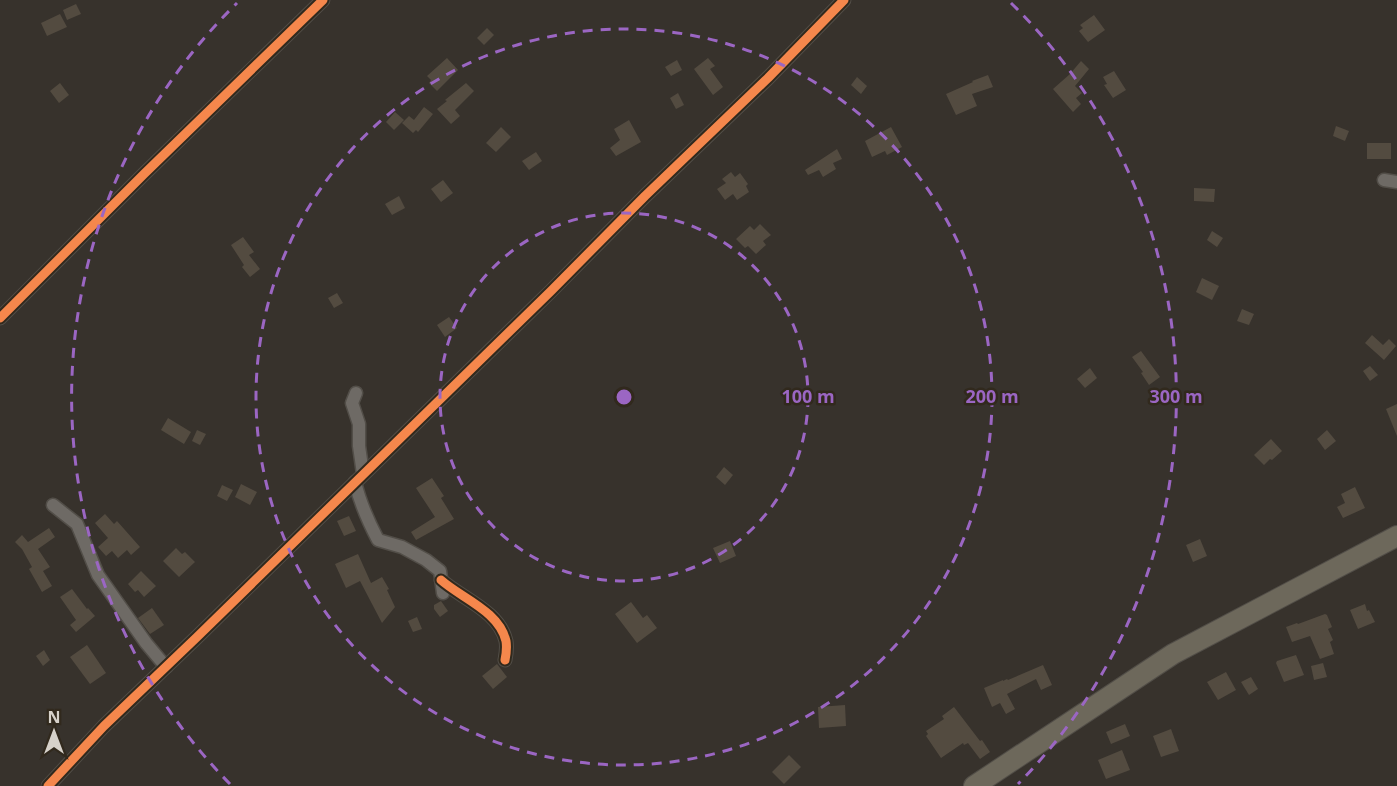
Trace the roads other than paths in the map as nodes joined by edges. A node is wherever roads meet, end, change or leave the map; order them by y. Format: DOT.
graph roads {
  1 [pos="323,0"];
  2 [pos="843,0"];
  3 [pos="1384,180"];
  4 [pos="1397,182"];
  5 [pos="0,318"];
  6 [pos="356,393"];
  7 [pos="359,478"];
  8 [pos="53,504"];
  9 [pos="1397,536"];
  10 [pos="441,580"];
  11 [pos="443,593"];
  12 [pos="506,660"];
  13 [pos="166,667"];
  14 [pos="48,786"];
  15 [pos="974,786"];
  1 -- 5 [label="street"];
  2 -- 7 [label="street"];
  3 -- 4 [label="street"];
  6 -- 7 [label="street"];
  7 -- 10 [label="street"];
  7 -- 13 [label="street"];
  8 -- 13 [label="street"];
  9 -- 15 [label="main road"];
  10 -- 11 [label="street"];
  10 -- 12 [label="street"];
  13 -- 14 [label="street"];
}
